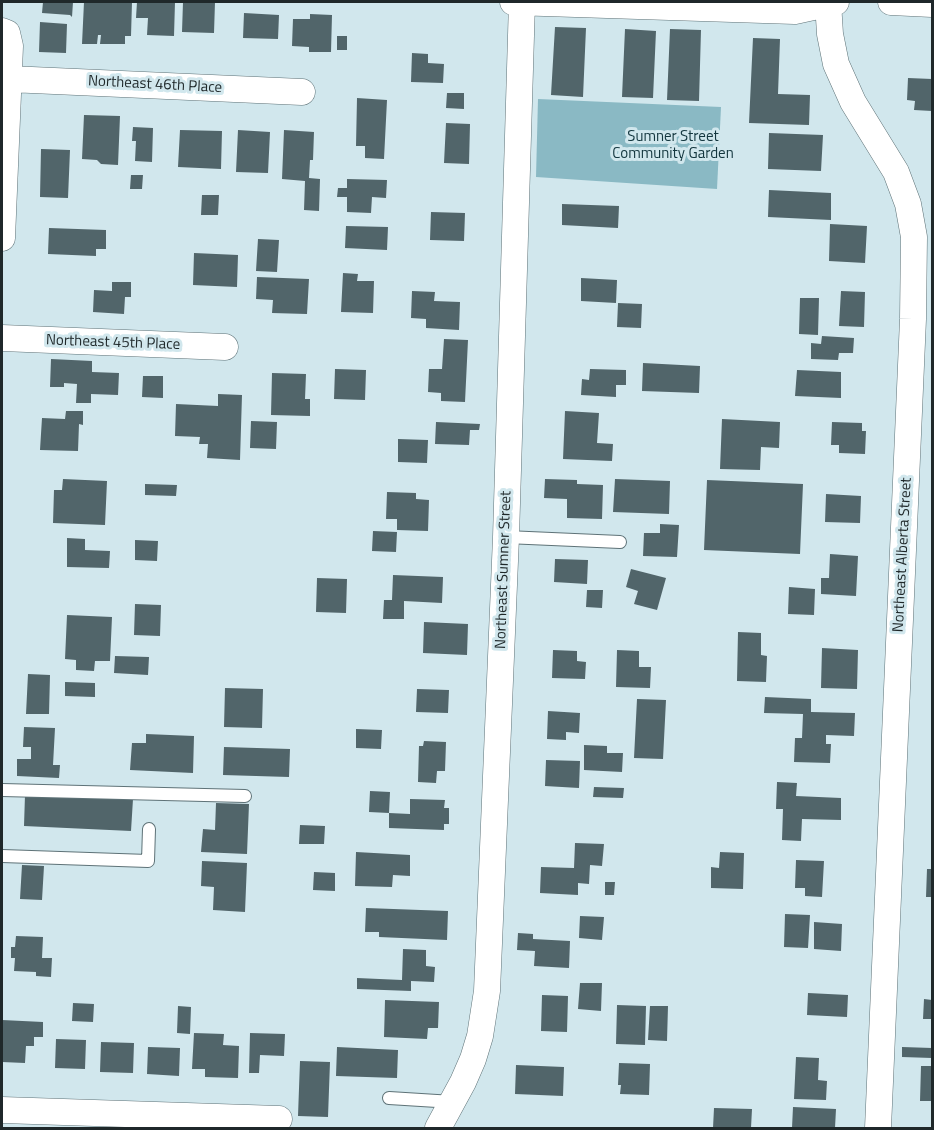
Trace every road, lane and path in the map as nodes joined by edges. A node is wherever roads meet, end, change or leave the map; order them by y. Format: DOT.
graph roads {
  1 [pos="513,2"];
  2 [pos="522,2"];
  3 [pos="831,2"];
  4 [pos="891,2"];
  5 [pos="933,4"];
  6 [pos="4,32"];
  7 [pos="9,79"];
  8 [pos="302,92"];
  9 [pos="2,238"];
  10 [pos="2,338"];
  11 [pos="225,347"];
  12 [pos="506,537"];
  13 [pos="620,542"];
  14 [pos="2,790"];
  15 [pos="245,796"];
  16 [pos="149,829"];
  17 [pos="2,856"];
  18 [pos="389,1098"];
  19 [pos="453,1102"];
  20 [pos="2,1110"];
  21 [pos="279,1119"];
  22 [pos="442,1127"];
  23 [pos="878,1128"];
  1 -- 2 [label="street"];
  2 -- 3 [label="street"];
  2 -- 12 [label="street, Northeast Sumner Street"];
  3 -- 23 [label="street, Northeast Alberta Street"];
  4 -- 5 [label="street"];
  6 -- 7 [label="street"];
  7 -- 8 [label="street, Northeast 46th Place"];
  7 -- 9 [label="street"];
  10 -- 11 [label="street, Northeast 45th Place"];
  12 -- 13 [label="lane"];
  12 -- 19 [label="street, Northeast Sumner Street"];
  14 -- 15 [label="lane"];
  16 -- 17 [label="lane"];
  18 -- 19 [label="lane"];
  19 -- 22 [label="street, Northeast Sumner Street"];
  20 -- 21 [label="street"];
}
